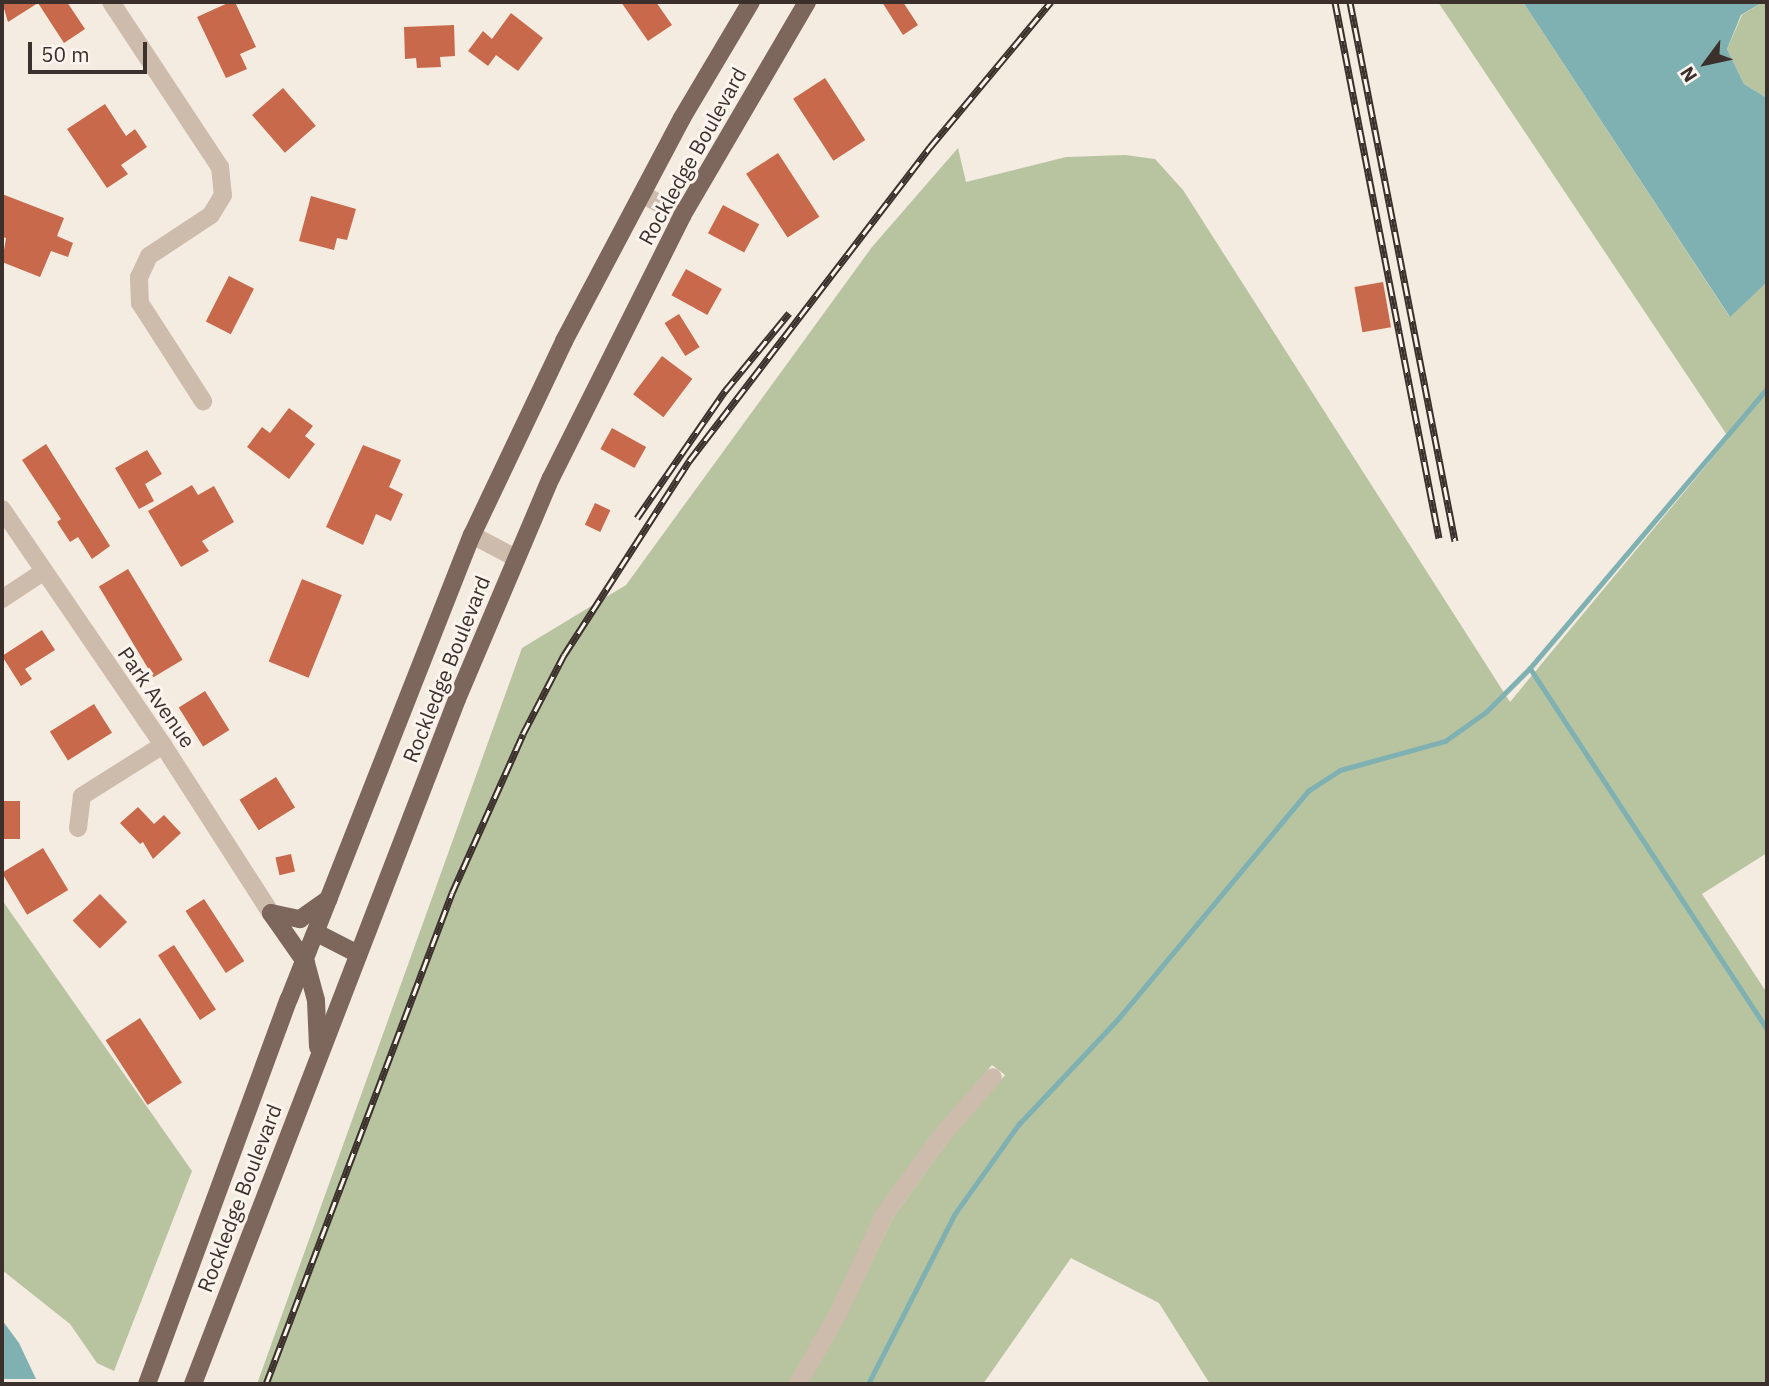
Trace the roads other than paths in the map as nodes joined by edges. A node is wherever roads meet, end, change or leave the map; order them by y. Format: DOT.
graph roads {
  1 [pos="111,2"];
  2 [pos="751,2"];
  3 [pos="807,2"];
  4 [pos="642,194"];
  5 [pos="682,216"];
  6 [pos="204,401"];
  7 [pos="2,509"];
  8 [pos="472,535"];
  9 [pos="516,558"];
  10 [pos="43,572"];
  11 [pos="2,599"];
  12 [pos="163,745"];
  13 [pos="78,828"];
  14 [pos="332,897"];
  15 [pos="271,913"];
  16 [pos="317,933"];
  17 [pos="358,954"];
  18 [pos="306,963"];
  19 [pos="318,1054"];
  20 [pos="993,1077"];
  21 [pos="147,1384"];
  22 [pos="193,1384"];
  23 [pos="797,1384"];
  1 -- 6 [label="street"];
  2 -- 4 [label="main road, Rockledge Boulevard"];
  3 -- 5 [label="main road, Rockledge Boulevard"];
  4 -- 5 [label="street"];
  4 -- 8 [label="main road, Rockledge Boulevard"];
  5 -- 9 [label="main road, Rockledge Boulevard"];
  7 -- 10 [label="street, Park Avenue"];
  8 -- 9 [label="street"];
  8 -- 14 [label="main road, Rockledge Boulevard"];
  9 -- 17 [label="main road, Rockledge Boulevard"];
  10 -- 11 [label="street"];
  10 -- 12 [label="street, Park Avenue"];
  12 -- 13 [label="street"];
  12 -- 15 [label="street, Park Avenue"];
  14 -- 15 [label="main road"];
  14 -- 16 [label="main road, Rockledge Boulevard"];
  15 -- 18 [label="main road"];
  16 -- 17 [label="main road"];
  16 -- 18 [label="main road, Rockledge Boulevard"];
  17 -- 19 [label="main road, Rockledge Boulevard"];
  18 -- 19 [label="main road"];
  18 -- 21 [label="main road, Rockledge Boulevard"];
  19 -- 22 [label="main road, Rockledge Boulevard"];
  20 -- 23 [label="street"];
}
